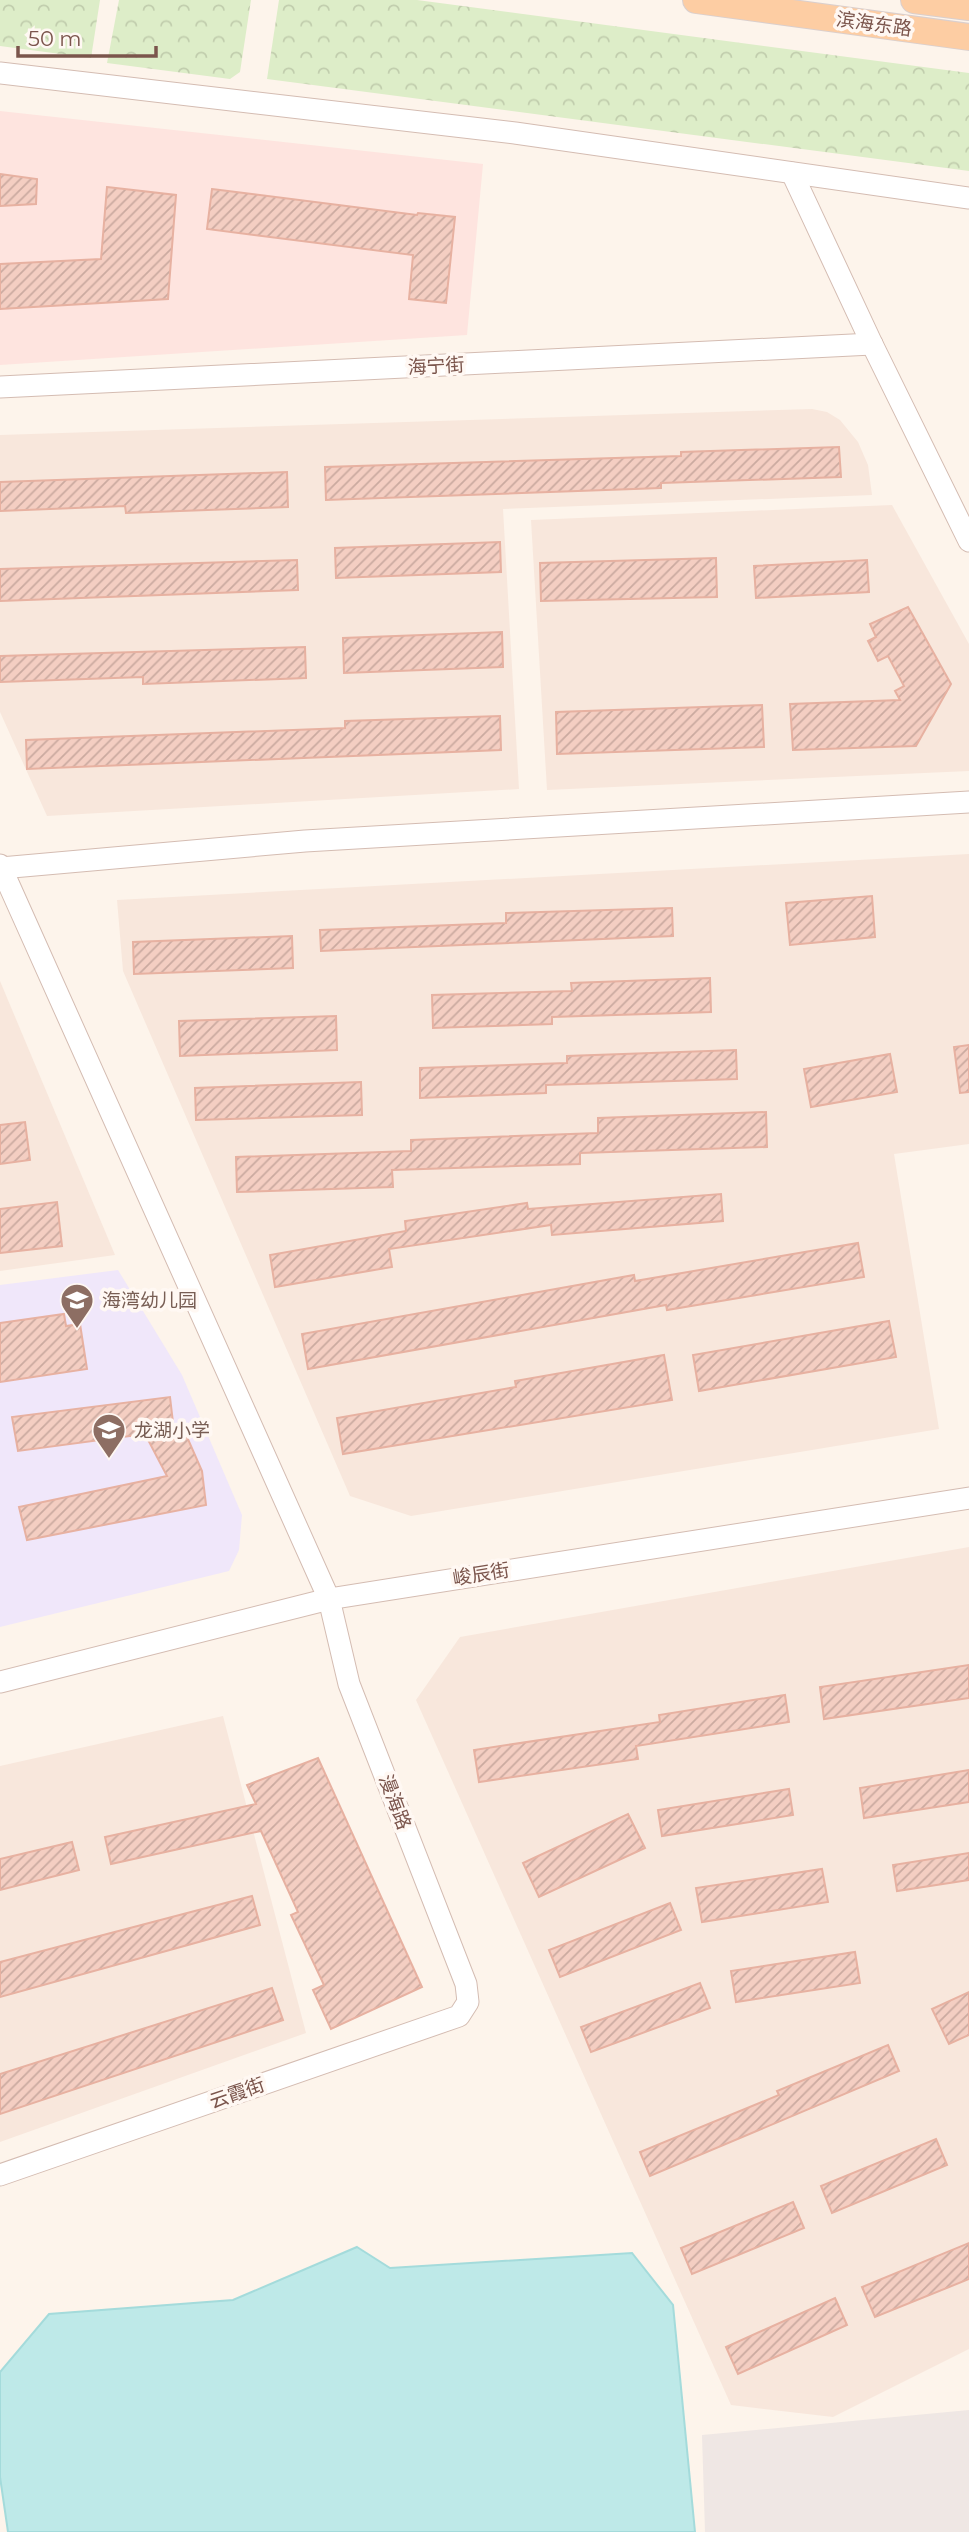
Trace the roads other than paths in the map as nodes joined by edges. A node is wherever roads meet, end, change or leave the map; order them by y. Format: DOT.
graph roads {
  1 [pos="696,0"];
  2 [pos="914,0"];
  3 [pos="969,7"];
  4 [pos="969,37"];
  5 [pos="0,72"];
  6 [pos="792,173"];
  7 [pos="969,198"];
  8 [pos="872,344"];
  9 [pos="0,387"];
  10 [pos="969,541"];
  11 [pos="969,802"];
  12 [pos="1,867"];
  13 [pos="969,1497"];
  14 [pos="329,1598"];
  15 [pos="0,1682"];
  16 [pos="468,2002"];
  17 [pos="0,2175"];
  1 -- 4 [label="main road, 滨海东路"];
  2 -- 3 [label="main road, 滨海东路"];
  5 -- 6 [label="street"];
  6 -- 7 [label="street"];
  6 -- 8 [label="street"];
  8 -- 9 [label="street, 海宁街"];
  8 -- 10 [label="street"];
  11 -- 12 [label="street"];
  12 -- 14 [label="street, 漫海路"];
  13 -- 14 [label="street, 峻辰街"];
  14 -- 15 [label="street, 峻辰街"];
  14 -- 16 [label="street, 漫海路"];
  16 -- 17 [label="street, 云霞街"];
}
